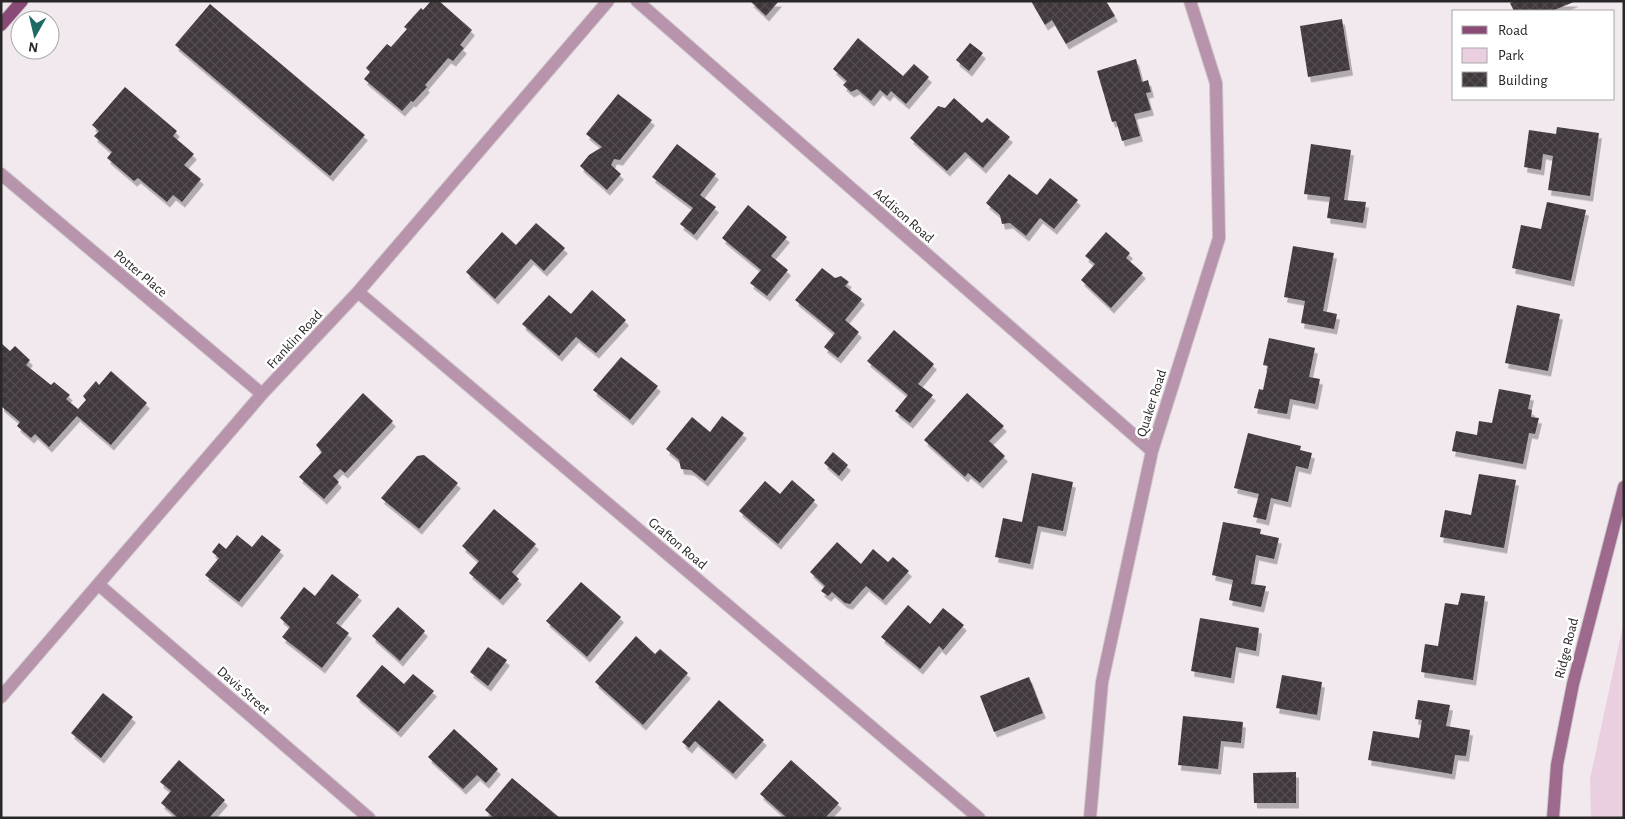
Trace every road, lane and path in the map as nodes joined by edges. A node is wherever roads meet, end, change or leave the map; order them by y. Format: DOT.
graph roads {
  1 [pos="22,1"];
  2 [pos="608,1"];
  3 [pos="637,1"];
  4 [pos="1190,1"];
  5 [pos="1,25"];
  6 [pos="1,174"];
  7 [pos="358,292"];
  8 [pos="262,394"];
  9 [pos="1152,451"];
  10 [pos="1624,488"];
  11 [pos="99,585"];
  12 [pos="1,697"];
  13 [pos="369,818"];
  14 [pos="979,818"];
  15 [pos="1090,818"];
  16 [pos="1552,818"];
  1 -- 5 [label="main road"];
  2 -- 7 [label="street, Franklin Road"];
  3 -- 9 [label="street, Addison Road"];
  4 -- 9 [label="street, Quaker Road"];
  6 -- 8 [label="street, Potter Place"];
  7 -- 8 [label="street, Franklin Road"];
  7 -- 14 [label="street, Grafton Road"];
  8 -- 11 [label="street, Franklin Road"];
  9 -- 15 [label="street, Quaker Road"];
  10 -- 16 [label="main road, Ridge Road"];
  11 -- 12 [label="street, Franklin Road"];
  11 -- 13 [label="street, Davis Street"];
}
